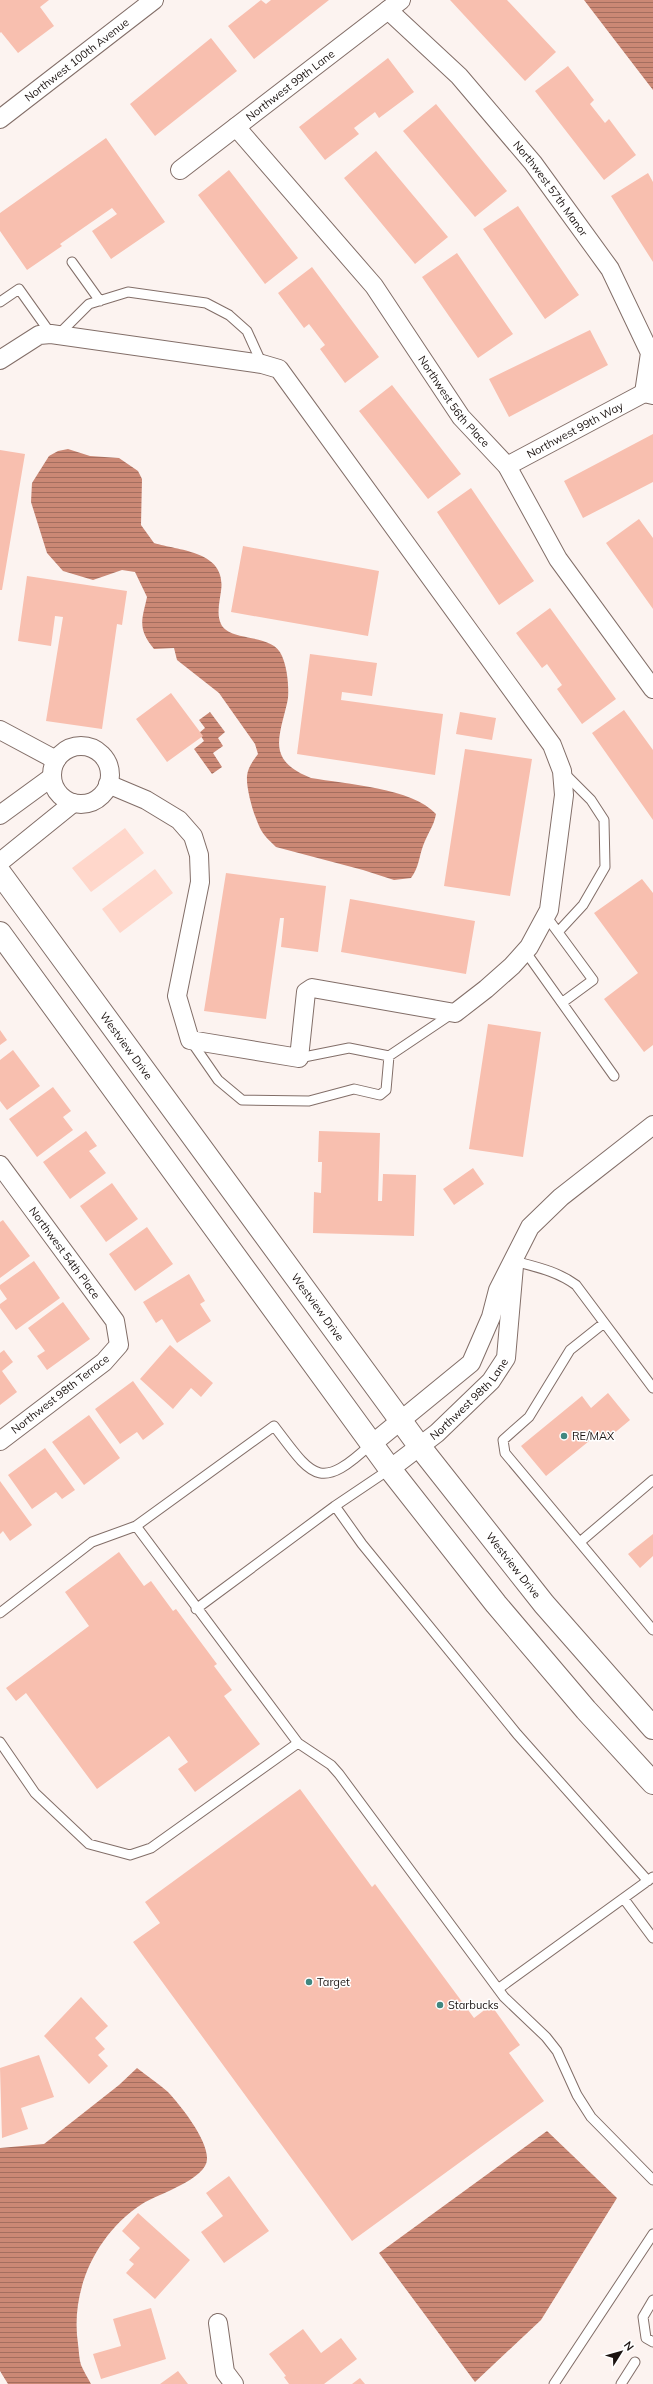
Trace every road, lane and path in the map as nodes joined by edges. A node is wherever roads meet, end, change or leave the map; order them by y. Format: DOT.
graph roads {
  1 [pos="154,0"];
  2 [pos="395,5"];
  3 [pos="0,119"];
  4 [pos="236,127"];
  5 [pos="180,170"];
  6 [pos="72,262"];
  7 [pos="100,301"];
  8 [pos="0,302"];
  9 [pos="54,334"];
  10 [pos="0,359"];
  11 [pos="262,364"];
  12 [pos="648,394"];
  13 [pos="507,466"];
  14 [pos="653,688"];
  15 [pos="0,730"];
  16 [pos="54,768"];
  17 [pos="562,771"];
  18 [pos="108,784"];
  19 [pos="72,803"];
  20 [pos="0,815"];
  21 [pos="0,862"];
  22 [pos="0,873"];
  23 [pos="546,916"];
  24 [pos="558,932"];
  25 [pos="0,933"];
  26 [pos="525,951"];
  27 [pos="563,1002"];
  28 [pos="454,1013"];
  29 [pos="190,1040"];
  30 [pos="389,1056"];
  31 [pos="299,1058"];
  32 [pos="614,1076"];
  33 [pos="653,1125"];
  34 [pos="0,1165"];
  35 [pos="514,1261"];
  36 [pos="604,1323"];
  37 [pos="119,1345"];
  38 [pos="653,1388"];
  39 [pos="400,1420"];
  40 [pos="0,1440"];
  41 [pos="372,1444"];
  42 [pos="420,1446"];
  43 [pos="390,1469"];
  44 [pos="653,1480"];
  45 [pos="335,1506"];
  46 [pos="136,1526"];
  47 [pos="580,1542"];
  48 [pos="196,1609"];
  49 [pos="0,1613"];
  50 [pos="653,1630"];
  51 [pos="653,1728"];
  52 [pos="0,1742"];
  53 [pos="298,1743"];
  54 [pos="653,1783"];
  55 [pos="651,1879"];
  56 [pos="624,1899"];
  57 [pos="653,1938"];
  58 [pos="498,1989"];
  59 [pos="653,2180"];
  60 [pos="653,2234"];
  61 [pos="653,2300"];
  62 [pos="218,2323"];
  63 [pos="653,2342"];
  64 [pos="635,2362"];
  65 [pos="234,2384"];
  66 [pos="554,2384"];
  67 [pos="621,2384"];
  1 -- 3 [label="street, Northwest 100th Avenue"];
  2 -- 4 [label="street, Northwest 99th Lane"];
  2 -- 12 [label="street, Northwest 57th Manor"];
  4 -- 5 [label="street, Northwest 99th Lane"];
  4 -- 13 [label="street, Northwest 56th Place"];
  6 -- 7 [label="lane"];
  7 -- 9 [label="lane"];
  7 -- 11 [label="lane"];
  8 -- 9 [label="lane"];
  9 -- 10 [label="street"];
  9 -- 11 [label="street"];
  11 -- 17 [label="street"];
  12 -- 13 [label="street, Northwest 99th Way"];
  13 -- 14 [label="street, Northwest 56th Place"];
  15 -- 16 [label="street"];
  16 -- 18 [label="street"];
  16 -- 19 [label="street"];
  16 -- 20 [label="street"];
  17 -- 23 [label="street"];
  17 -- 24 [label="lane"];
  18 -- 19 [label="street"];
  18 -- 29 [label="street"];
  19 -- 21 [label="street"];
  22 -- 39 [label="street, Westview Drive"];
  23 -- 24 [label="lane"];
  23 -- 26 [label="street"];
  24 -- 27 [label="lane"];
  25 -- 41 [label="street"];
  26 -- 27 [label="lane"];
  26 -- 28 [label="street"];
  27 -- 32 [label="lane"];
  28 -- 30 [label="lane"];
  28 -- 31 [label="street"];
  29 -- 30 [label="lane"];
  29 -- 31 [label="street"];
  30 -- 31 [label="lane"];
  33 -- 35 [label="street, Northwest 98th Lane"];
  34 -- 37 [label="street, Northwest 54th Place"];
  35 -- 36 [label="lane"];
  35 -- 39 [label="street, Northwest 98th Lane"];
  35 -- 42 [label="street, Northwest 98th Lane"];
  36 -- 38 [label="lane"];
  36 -- 47 [label="lane"];
  37 -- 40 [label="street, Northwest 98th Terrace"];
  39 -- 41 [label="street, Northwest 98th Lane"];
  39 -- 42 [label="street, Westview Drive"];
  41 -- 43 [label="street"];
  41 -- 46 [label="lane"];
  42 -- 43 [label="street, Northwest 98th Lane"];
  42 -- 51 [label="street, Westview Drive"];
  43 -- 45 [label="lane"];
  43 -- 54 [label="street"];
  44 -- 47 [label="lane"];
  45 -- 48 [label="lane"];
  45 -- 55 [label="lane"];
  46 -- 48 [label="lane"];
  46 -- 49 [label="lane"];
  47 -- 50 [label="lane"];
  48 -- 53 [label="lane"];
  52 -- 53 [label="lane"];
  53 -- 58 [label="lane"];
  55 -- 56 [label="lane"];
  56 -- 57 [label="lane"];
  56 -- 58 [label="lane"];
  58 -- 59 [label="lane"];
  60 -- 66 [label="lane"];
  61 -- 63 [label="lane"];
  62 -- 65 [label="street"];
  64 -- 67 [label="lane"];
}
